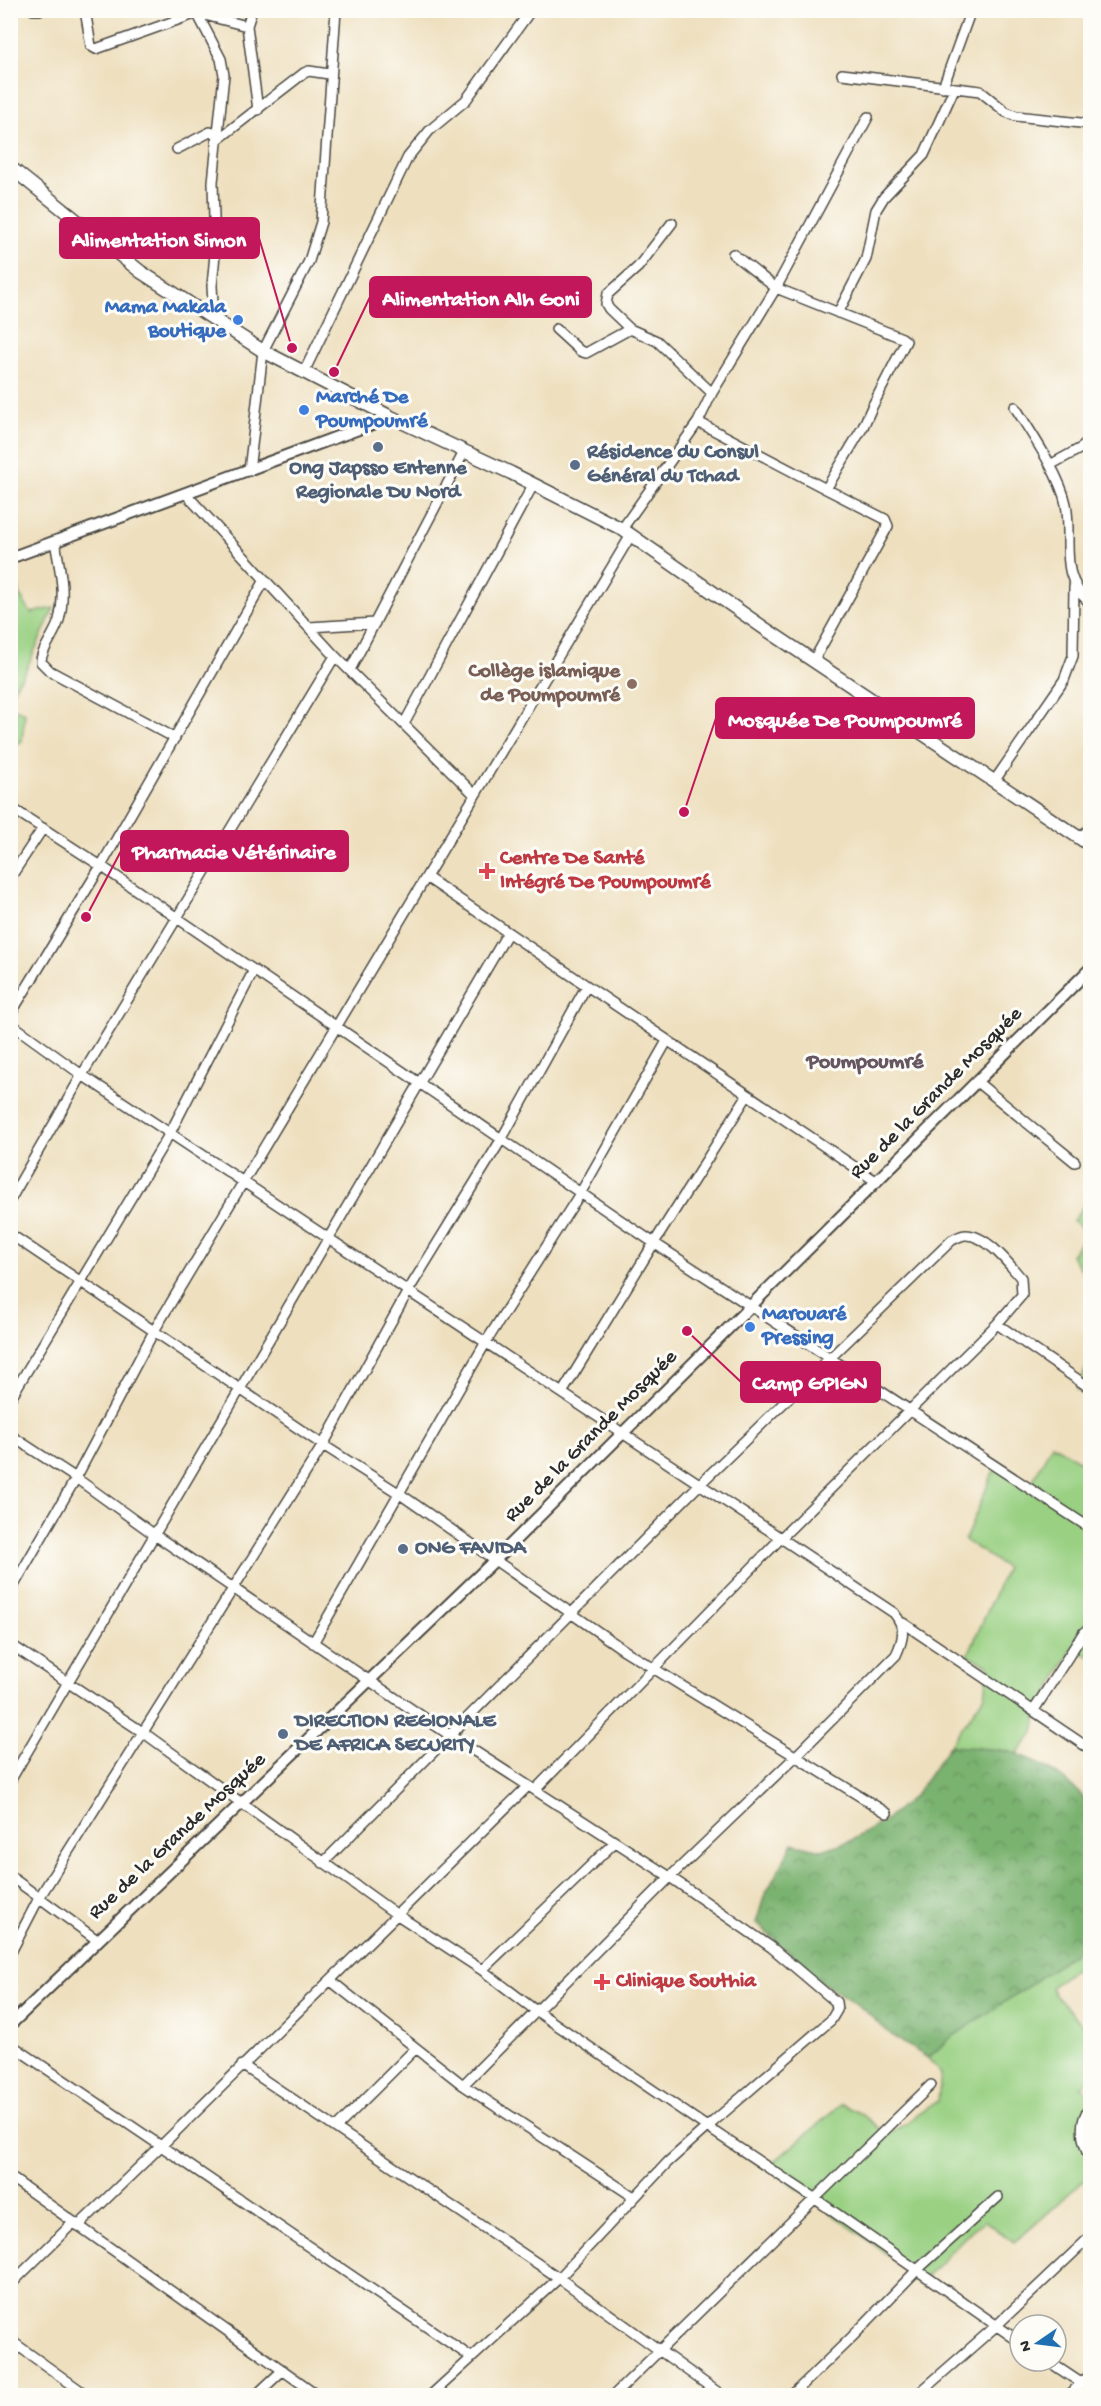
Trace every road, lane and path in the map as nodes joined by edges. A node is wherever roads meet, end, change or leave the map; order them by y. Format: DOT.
graph roads {
  1 [pos="33,10"];
  2 [pos="40,10"];
  3 [pos="85,10"];
  4 [pos="252,10"];
  5 [pos="336,10"];
  6 [pos="531,10"];
  7 [pos="971,10"];
  8 [pos="197,14"];
  9 [pos="247,26"];
  10 [pos="329,74"];
  11 [pos="842,74"];
  12 [pos="943,87"];
  13 [pos="954,89"];
  14 [pos="258,110"];
  15 [pos="868,117"];
  16 [pos="1090,124"];
  17 [pos="217,137"];
  18 [pos="177,149"];
  19 [pos="10,167"];
  20 [pos="672,223"];
  21 [pos="733,254"];
  22 [pos="776,288"];
  23 [pos="838,313"];
  24 [pos="214,319"];
  25 [pos="556,329"];
  26 [pos="630,329"];
  27 [pos="262,351"];
  28 [pos="304,372"];
  29 [pos="712,393"];
  30 [pos="1015,407"];
  31 [pos="391,417"];
  32 [pos="698,422"];
  33 [pos="1090,437"];
  34 [pos="464,452"];
  35 [pos="1050,465"];
  36 [pos="249,471"];
  37 [pos="533,485"];
  38 [pos="825,489"];
  39 [pos="186,494"];
  40 [pos="626,532"];
  41 [pos="55,542"];
  42 [pos="10,558"];
  43 [pos="265,580"];
  44 [pos="1074,586"];
  45 [pos="1090,603"];
  46 [pos="375,623"];
  47 [pos="309,627"];
  48 [pos="335,656"];
  49 [pos="814,660"];
  50 [pos="350,670"];
  51 [pos="404,724"];
  52 [pos="175,738"];
  53 [pos="995,780"];
  54 [pos="475,795"];
  55 [pos="10,807"];
  56 [pos="43,828"];
  57 [pos="1090,828"];
  58 [pos="1085,842"];
  59 [pos="101,866"];
  60 [pos="426,877"];
  61 [pos="10,878"];
  62 [pos="178,919"];
  63 [pos="507,934"];
  64 [pos="1090,969"];
  65 [pos="254,970"];
  66 [pos="586,987"];
  67 [pos="10,1015"];
  68 [pos="10,1023"];
  69 [pos="337,1027"];
  70 [pos="667,1041"];
  71 [pos="82,1075"];
  72 [pos="977,1082"];
  73 [pos="419,1085"];
  74 [pos="747,1096"];
  75 [pos="170,1133"];
  76 [pos="501,1140"];
  77 [pos="1075,1162"];
  78 [pos="244,1182"];
  79 [pos="878,1182"];
  80 [pos="581,1192"];
  81 [pos="10,1200"];
  82 [pos="10,1234"];
  83 [pos="329,1238"];
  84 [pos="654,1243"];
  85 [pos="81,1282"];
  86 [pos="408,1292"];
  87 [pos="750,1306"];
  88 [pos="997,1324"];
  89 [pos="154,1331"];
  90 [pos="486,1342"];
  91 [pos="831,1359"];
  92 [pos="1090,1388"];
  93 [pos="240,1389"];
  94 [pos="562,1393"];
  95 [pos="10,1399"];
  96 [pos="908,1410"];
  97 [pos="623,1433"];
  98 [pos="10,1435"];
  99 [pos="323,1445"];
  100 [pos="76,1478"];
  101 [pos="700,1484"];
  102 [pos="400,1494"];
  103 [pos="1090,1528"];
  104 [pos="154,1535"];
  105 [pos="780,1538"];
  106 [pos="496,1559"];
  107 [pos="235,1589"];
  108 [pos="10,1592"];
  109 [pos="572,1614"];
  110 [pos="903,1623"];
  111 [pos="1084,1632"];
  112 [pos="313,1643"];
  113 [pos="10,1644"];
  114 [pos="653,1668"];
  115 [pos="371,1682"];
  116 [pos="69,1683"];
  117 [pos="1034,1710"];
  118 [pos="144,1733"];
  119 [pos="451,1736"];
  120 [pos="1090,1749"];
  121 [pos="796,1756"];
  122 [pos="10,1781"];
  123 [pos="532,1788"];
  124 [pos="241,1803"];
  125 [pos="886,1812"];
  126 [pos="615,1842"];
  127 [pos="323,1863"];
  128 [pos="10,1876"];
  129 [pos="670,1877"];
  130 [pos="39,1898"];
  131 [pos="396,1914"];
  132 [pos="97,1940"];
  133 [pos="10,1954"];
  134 [pos="482,1970"];
  135 [pos="331,1982"];
  136 [pos="536,2010"];
  137 [pos="10,2025"];
  138 [pos="10,2044"];
  139 [pos="416,2048"];
  140 [pos="242,2065"];
  141 [pos="463,2085"];
  142 [pos="931,2085"];
  143 [pos="1090,2108"];
  144 [pos="706,2127"];
  145 [pos="336,2128"];
  146 [pos="161,2146"];
  147 [pos="1090,2158"];
  148 [pos="10,2177"];
  149 [pos="998,2197"];
  150 [pos="634,2198"];
  151 [pos="814,2198"];
  152 [pos="75,2225"];
  153 [pos="1090,2237"];
  154 [pos="916,2270"];
  155 [pos="559,2278"];
  156 [pos="10,2285"];
  157 [pos="996,2326"];
  158 [pos="1008,2334"];
  159 [pos="10,2340"];
  160 [pos="661,2350"];
  161 [pos="471,2357"];
  162 [pos="282,2370"];
  163 [pos="1066,2373"];
  164 [pos="1090,2375"];
  165 [pos="1086,2386"];
  166 [pos="88,2396"];
  167 [pos="255,2396"];
  168 [pos="319,2396"];
  169 [pos="430,2396"];
  170 [pos="613,2396"];
  171 [pos="723,2396"];
  172 [pos="791,2396"];
  173 [pos="916,2396"];
  174 [pos="1068,2396"];
  1 -- 2 [label="street"];
  3 -- 8 [label="street"];
  4 -- 9 [label="street"];
  5 -- 10 [label="street"];
  6 -- 28 [label="street"];
  7 -- 12 [label="street"];
  8 -- 9 [label="street"];
  8 -- 17 [label="street"];
  9 -- 14 [label="street"];
  10 -- 14 [label="street"];
  10 -- 27 [label="street"];
  11 -- 12 [label="street"];
  12 -- 13 [label="street"];
  13 -- 16 [label="street"];
  13 -- 23 [label="street"];
  14 -- 17 [label="street"];
  15 -- 22 [label="street"];
  17 -- 18 [label="street"];
  17 -- 24 [label="street"];
  19 -- 24 [label="main road"];
  20 -- 26 [label="street"];
  21 -- 22 [label="street"];
  22 -- 23 [label="street"];
  22 -- 29 [label="street"];
  23 -- 38 [label="street"];
  24 -- 27 [label="main road"];
  25 -- 26 [label="street"];
  26 -- 29 [label="street"];
  27 -- 28 [label="main road"];
  27 -- 36 [label="street"];
  28 -- 31 [label="main road"];
  29 -- 32 [label="street"];
  30 -- 35 [label="street"];
  31 -- 34 [label="main road"];
  31 -- 36 [label="street"];
  32 -- 38 [label="street"];
  32 -- 40 [label="street"];
  33 -- 35 [label="street"];
  34 -- 37 [label="main road"];
  34 -- 46 [label="street"];
  35 -- 44 [label="street"];
  36 -- 39 [label="street"];
  37 -- 40 [label="main road"];
  37 -- 51 [label="street"];
  38 -- 49 [label="street"];
  39 -- 41 [label="street"];
  39 -- 43 [label="street"];
  40 -- 49 [label="main road"];
  40 -- 54 [label="street"];
  41 -- 42 [label="street"];
  41 -- 52 [label="street"];
  43 -- 47 [label="street"];
  43 -- 52 [label="street"];
  44 -- 45 [label="street"];
  44 -- 53 [label="street"];
  46 -- 47 [label="street"];
  46 -- 50 [label="street"];
  47 -- 48 [label="street"];
  48 -- 50 [label="street"];
  48 -- 62 [label="street"];
  49 -- 53 [label="main road"];
  50 -- 51 [label="street"];
  51 -- 54 [label="street"];
  52 -- 59 [label="street"];
  53 -- 58 [label="main road"];
  54 -- 60 [label="street"];
  55 -- 56 [label="street"];
  56 -- 59 [label="street"];
  56 -- 61 [label="street"];
  57 -- 58 [label="street"];
  59 -- 62 [label="street"];
  59 -- 67 [label="street"];
  60 -- 63 [label="street"];
  60 -- 69 [label="street"];
  62 -- 65 [label="street"];
  62 -- 71 [label="street"];
  63 -- 66 [label="street"];
  63 -- 73 [label="street"];
  64 -- 72 [label="street, Rue de la Grande Mosquée"];
  65 -- 69 [label="street"];
  65 -- 75 [label="street"];
  66 -- 70 [label="street"];
  66 -- 76 [label="street"];
  68 -- 71 [label="street"];
  69 -- 73 [label="street"];
  69 -- 78 [label="street"];
  70 -- 74 [label="street"];
  70 -- 80 [label="street"];
  71 -- 75 [label="street"];
  71 -- 81 [label="street"];
  72 -- 77 [label="street"];
  72 -- 79 [label="street, Rue de la Grande Mosquée"];
  73 -- 76 [label="street"];
  73 -- 83 [label="street"];
  74 -- 79 [label="street"];
  74 -- 84 [label="street"];
  75 -- 78 [label="street"];
  75 -- 85 [label="street"];
  76 -- 80 [label="street"];
  76 -- 86 [label="street"];
  78 -- 83 [label="street"];
  78 -- 89 [label="street"];
  79 -- 87 [label="street, Rue de la Grande Mosquée"];
  80 -- 84 [label="street"];
  80 -- 90 [label="street"];
  82 -- 85 [label="street"];
  83 -- 86 [label="street"];
  83 -- 93 [label="street"];
  84 -- 87 [label="street"];
  84 -- 94 [label="street"];
  85 -- 89 [label="street"];
  85 -- 95 [label="street"];
  86 -- 90 [label="street"];
  86 -- 99 [label="street"];
  87 -- 91 [label="street"];
  87 -- 97 [label="street, Rue de la Grande Mosquée"];
  88 -- 91 [label="street"];
  88 -- 92 [label="street"];
  88 -- 96 [label="street"];
  89 -- 93 [label="street"];
  89 -- 100 [label="street"];
  90 -- 94 [label="street"];
  90 -- 102 [label="street"];
  91 -- 96 [label="street"];
  91 -- 101 [label="street"];
  93 -- 99 [label="street"];
  93 -- 104 [label="street"];
  94 -- 97 [label="street"];
  96 -- 103 [label="street"];
  96 -- 105 [label="street"];
  97 -- 101 [label="street"];
  97 -- 106 [label="street, Rue de la Grande Mosquée"];
  98 -- 100 [label="street"];
  99 -- 102 [label="street"];
  99 -- 107 [label="street"];
  100 -- 104 [label="street"];
  100 -- 108 [label="street"];
  101 -- 105 [label="street"];
  101 -- 109 [label="street"];
  102 -- 106 [label="street"];
  102 -- 112 [label="street"];
  104 -- 107 [label="street"];
  104 -- 116 [label="street"];
  105 -- 110 [label="street"];
  105 -- 114 [label="street"];
  106 -- 109 [label="street"];
  106 -- 115 [label="street, Rue de la Grande Mosquée"];
  107 -- 112 [label="street"];
  107 -- 118 [label="street"];
  109 -- 114 [label="street"];
  109 -- 119 [label="street"];
  110 -- 117 [label="street"];
  110 -- 121 [label="street"];
  111 -- 117 [label="street"];
  112 -- 115 [label="street"];
  113 -- 116 [label="street"];
  114 -- 121 [label="street"];
  114 -- 123 [label="street"];
  115 -- 119 [label="street"];
  115 -- 124 [label="street, Rue de la Grande Mosquée"];
  116 -- 118 [label="street"];
  116 -- 122 [label="street"];
  117 -- 120 [label="street"];
  118 -- 124 [label="street"];
  118 -- 130 [label="street"];
  119 -- 123 [label="street"];
  119 -- 127 [label="street"];
  121 -- 125 [label="street"];
  121 -- 129 [label="street"];
  123 -- 126 [label="street"];
  123 -- 131 [label="street"];
  124 -- 127 [label="street"];
  124 -- 132 [label="street, Rue de la Grande Mosquée"];
  126 -- 129 [label="street"];
  126 -- 134 [label="street"];
  127 -- 131 [label="street"];
  128 -- 130 [label="street"];
  129 -- 136 [label="street"];
  129 -- 144 [label="street"];
  130 -- 132 [label="street"];
  130 -- 133 [label="street"];
  131 -- 134 [label="street"];
  131 -- 135 [label="street"];
  132 -- 137 [label="street, Rue de la Grande Mosquée"];
  134 -- 136 [label="street"];
  135 -- 139 [label="street"];
  135 -- 140 [label="street"];
  136 -- 141 [label="street"];
  136 -- 144 [label="street"];
  138 -- 146 [label="street"];
  139 -- 141 [label="street"];
  139 -- 145 [label="street"];
  140 -- 145 [label="street"];
  140 -- 146 [label="street"];
  141 -- 150 [label="street"];
  142 -- 151 [label="street"];
  143 -- 147 [label="street"];
  144 -- 150 [label="street"];
  144 -- 151 [label="street"];
  145 -- 155 [label="street"];
  146 -- 152 [label="street"];
  146 -- 161 [label="street"];
  148 -- 152 [label="street"];
  149 -- 154 [label="street"];
  150 -- 155 [label="street"];
  151 -- 154 [label="street"];
  151 -- 160 [label="street"];
  152 -- 156 [label="street"];
  152 -- 162 [label="street"];
  153 -- 157 [label="street"];
  154 -- 157 [label="street"];
  154 -- 172 [label="street"];
  155 -- 160 [label="street"];
  155 -- 161 [label="street"];
  157 -- 158 [label="street"];
  157 -- 173 [label="street"];
  159 -- 166 [label="street"];
  160 -- 170 [label="street"];
  160 -- 171 [label="street"];
  161 -- 169 [label="street"];
  162 -- 167 [label="street"];
  162 -- 168 [label="street"];
  163 -- 165 [label="street"];
  164 -- 165 [label="street"];
  165 -- 174 [label="street"];
}
